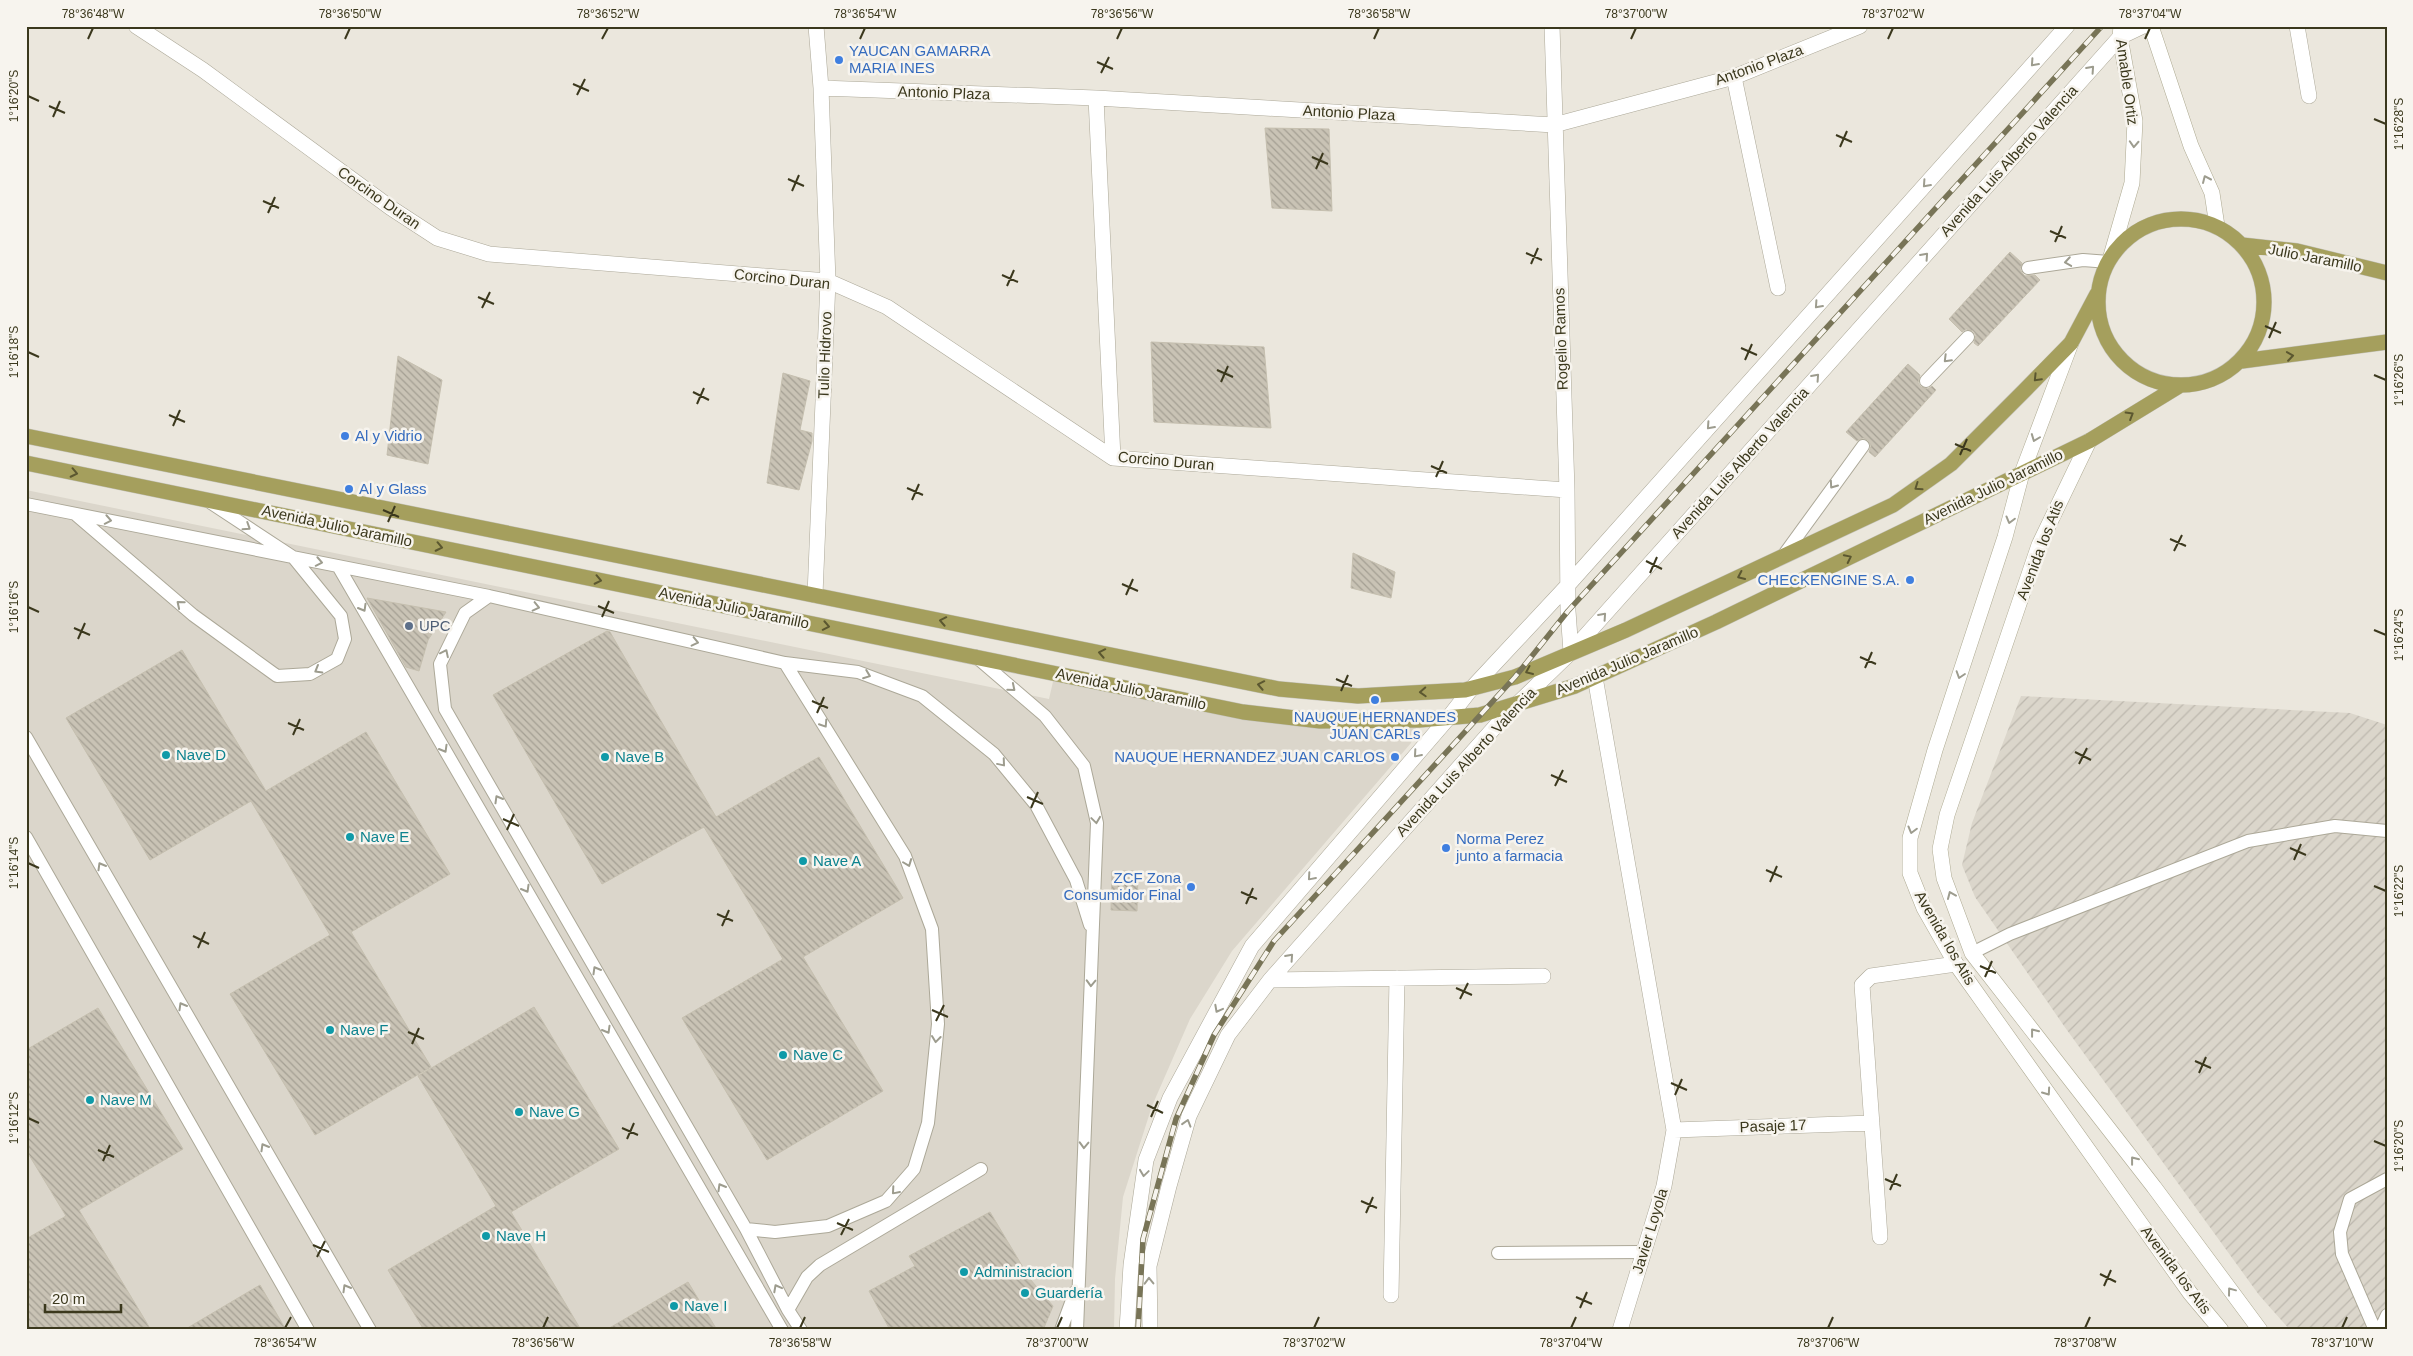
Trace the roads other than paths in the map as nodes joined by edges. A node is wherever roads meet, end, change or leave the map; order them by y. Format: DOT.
graph roads {
  1 [pos="136,26"];
  2 [pos="816,26"];
  3 [pos="1552,26"];
  4 [pos="1860,26"];
  5 [pos="2067,26"];
  6 [pos="2143,26"];
  7 [pos="2151,26"];
  8 [pos="2297,26"];
  9 [pos="2120,31"];
  10 [pos="1734,77"];
  11 [pos="821,88"];
  12 [pos="2309,96"];
  13 [pos="1096,98"];
  14 [pos="1554,125"];
  15 [pos="2217,226"];
  16 [pos="2242,245"];
  17 [pos="2110,259"];
  18 [pos="2028,268"];
  19 [pos="2387,274"];
  20 [pos="828,281"];
  21 [pos="1778,288"];
  22 [pos="2097,294"];
  23 [pos="1968,338"];
  24 [pos="2387,342"];
  25 [pos="2071,343"];
  26 [pos="2242,361"];
  27 [pos="1926,380"];
  28 [pos="2179,386"];
  29 [pos="26,436"];
  30 [pos="2089,441"];
  31 [pos="1863,446"];
  32 [pos="1113,458"];
  33 [pos="26,463"];
  34 [pos="2022,473"];
  35 [pos="1567,490"];
  36 [pos="206,500"];
  37 [pos="29,506"];
  38 [pos="74,513"];
  39 [pos="1783,556"];
  40 [pos="293,557"];
  41 [pos="338,566"];
  42 [pos="1568,585"];
  43 [pos="815,595"];
  44 [pos="489,596"];
  45 [pos="1571,652"];
  46 [pos="975,656"];
  47 [pos="785,663"];
  48 [pos="1595,677"];
  49 [pos="1471,689"];
  50 [pos="1516,705"];
  51 [pos="1449,718"];
  52 [pos="26,737"];
  53 [pos="2387,831"];
  54 [pos="26,837"];
  55 [pos="1093,933"];
  56 [pos="1972,953"];
  57 [pos="1956,964"];
  58 [pos="1543,976"];
  59 [pos="1397,978"];
  60 [pos="1270,980"];
  61 [pos="1872,1122"];
  62 [pos="1674,1130"];
  63 [pos="981,1169"];
  64 [pos="2387,1179"];
  65 [pos="746,1229"];
  66 [pos="1880,1237"];
  67 [pos="1643,1252"];
  68 [pos="1498,1253"];
  69 [pos="1079,1280"];
  70 [pos="1391,1295"];
  71 [pos="788,1310"];
  72 [pos="2387,1315"];
  73 [pos="308,1330"];
  74 [pos="370,1330"];
  75 [pos="782,1330"];
  76 [pos="801,1330"];
  77 [pos="1061,1330"];
  78 [pos="1077,1330"];
  79 [pos="1127,1330"];
  80 [pos="1150,1330"];
  81 [pos="1620,1330"];
  82 [pos="2221,1330"];
  83 [pos="2260,1330"];
  84 [pos="2375,1330"];
  85 [pos="2380,1330"];
  1 -- 20 [label="street, Corcino Duran"];
  2 -- 11 [label="street, Tulio Hidrovo"];
  3 -- 14 [label="street, Rogelio Ramos"];
  4 -- 10 [label="street, Antonio Plaza"];
  5 -- 42 [label="street, one-way"];
  6 -- 9 [label="street, Avenida Luis Alberto Valencia"];
  15 -- 7 [label="street, one-way"];
  8 -- 12 [label="street"];
  9 -- 17 [label="street, Amable Ortiz, one-way"];
  45 -- 9 [label="street, Avenida Luis Alberto Valencia, one-way"];
  10 -- 14 [label="street, Antonio Plaza"];
  10 -- 21 [label="street"];
  11 -- 13 [label="street, Antonio Plaza"];
  11 -- 20 [label="street, Tulio Hidrovo"];
  13 -- 14 [label="street, Antonio Plaza"];
  13 -- 32 [label="street"];
  14 -- 35 [label="street, Rogelio Ramos"];
  15 -- 16 [label="main road, Julio Jaramillo"];
  15 -- 17 [label="main road, Julio Jaramillo"];
  16 -- 19 [label="main road, Julio Jaramillo"];
  16 -- 26 [label="main road, Julio Jaramillo"];
  17 -- 18 [label="lane, one-way"];
  17 -- 22 [label="main road, Julio Jaramillo"];
  20 -- 32 [label="street, Corcino Duran"];
  20 -- 43 [label="street, Tulio Hidrovo"];
  22 -- 25 [label="main road, Avenida Julio Jaramillo"];
  22 -- 28 [label="main road, Julio Jaramillo"];
  23 -- 27 [label="lane, one-way"];
  26 -- 24 [label="main road, Julio Jaramillo, one-way"];
  25 -- 34 [label="street, Avenida los Atis, one-way"];
  25 -- 39 [label="main road, Avenida Julio Jaramillo, one-way"];
  26 -- 28 [label="main road, Julio Jaramillo"];
  30 -- 28 [label="main road, Avenida Julio Jaramillo, one-way"];
  29 -- 43 [label="main road, Avenida Julio Jaramillo"];
  30 -- 34 [label="main road, Avenida Julio Jaramillo"];
  56 -- 30 [label="street, Avenida los Atis, one-way"];
  31 -- 39 [label="lane, one-way"];
  32 -- 35 [label="street, Corcino Duran"];
  33 -- 36 [label="main road, Avenida Julio Jaramillo, one-way"];
  48 -- 34 [label="main road, Avenida Julio Jaramillo, one-way"];
  34 -- 57 [label="street, Avenida los Atis, one-way"];
  35 -- 42 [label="street, Rogelio Ramos"];
  36 -- 40 [label="lane, one-way"];
  36 -- 46 [label="main road, Avenida Julio Jaramillo, one-way"];
  37 -- 38 [label="lane"];
  38 -- 40 [label="lane, one-way"];
  40 -- 38 [label="lane, one-way"];
  39 -- 45 [label="main road, Avenida Julio Jaramillo, one-way"];
  40 -- 41 [label="lane, one-way"];
  41 -- 44 [label="lane"];
  41 -- 75 [label="lane, one-way"];
  42 -- 45 [label="street, Rogelio Ramos"];
  42 -- 49 [label="street"];
  49 -- 43 [label="main road, Avenida Julio Jaramillo, one-way"];
  44 -- 47 [label="lane, one-way"];
  65 -- 44 [label="lane, one-way"];
  45 -- 49 [label="main road, Avenida Julio Jaramillo, one-way"];
  45 -- 50 [label="street, Avenida Luis Alberto Valencia"];
  46 -- 51 [label="main road, Avenida Julio Jaramillo"];
  46 -- 55 [label="lane, one-way"];
  47 -- 55 [label="lane, one-way"];
  47 -- 65 [label="lane, one-way"];
  48 -- 50 [label="main road, Avenida Julio Jaramillo"];
  48 -- 62 [label="street"];
  49 -- 51 [label="street"];
  50 -- 51 [label="main road, Avenida Julio Jaramillo"];
  60 -- 50 [label="street, Avenida Luis Alberto Valencia, one-way"];
  51 -- 79 [label="street, one-way"];
  74 -- 52 [label="lane, one-way"];
  53 -- 56 [label="lane"];
  54 -- 73 [label="lane"];
  55 -- 69 [label="lane, one-way"];
  83 -- 56 [label="street, Avenida los Atis, one-way"];
  57 -- 61 [label="street"];
  57 -- 82 [label="street, Avenida los Atis, one-way"];
  58 -- 59 [label="street"];
  59 -- 60 [label="street"];
  59 -- 70 [label="street"];
  80 -- 60 [label="street, Avenida Luis Alberto Valencia, one-way"];
  61 -- 62 [label="street, Pasaje 17"];
  61 -- 66 [label="street"];
  62 -- 67 [label="street, Javier Loyola"];
  63 -- 71 [label="lane"];
  64 -- 84 [label="lane"];
  71 -- 65 [label="lane, one-way"];
  67 -- 68 [label="lane"];
  67 -- 81 [label="street, Javier Loyola"];
  69 -- 77 [label="lane"];
  69 -- 78 [label="lane"];
  71 -- 76 [label="lane"];
  72 -- 85 [label="lane"];
}
